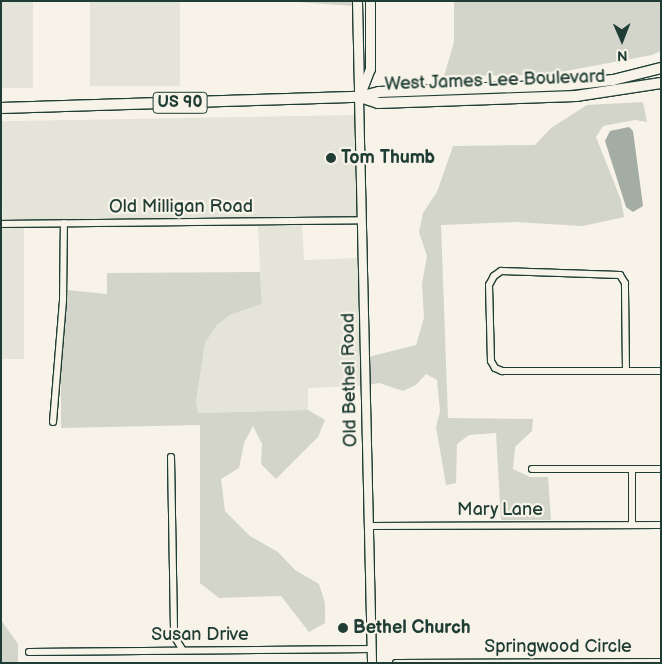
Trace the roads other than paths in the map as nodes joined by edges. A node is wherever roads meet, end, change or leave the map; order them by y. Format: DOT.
graph roads {
  1 [pos="357,1"];
  2 [pos="370,1"];
  3 [pos="661,68"];
  4 [pos="661,83"];
  5 [pos="359,97"];
  6 [pos="1,108"];
  7 [pos="362,220"];
  8 [pos="1,224"];
  9 [pos="64,224"];
  10 [pos="626,371"];
  11 [pos="661,371"];
  12 [pos="54,422"];
  13 [pos="171,457"];
  14 [pos="532,469"];
  15 [pos="632,469"];
  16 [pos="661,469"];
  17 [pos="632,525"];
  18 [pos="661,525"];
  19 [pos="369,526"];
  20 [pos="182,649"];
  21 [pos="372,649"];
  22 [pos="29,652"];
  23 [pos="661,662"];
  24 [pos="372,663"];
  25 [pos="396,663"];
  1 -- 5 [label="main road"];
  2 -- 5 [label="main road"];
  3 -- 5 [label="main road, West James Lee Boulevard / US 90"];
  4 -- 5 [label="main road, West James Lee Boulevard / US 90"];
  5 -- 6 [label="main road, West James Lee Boulevard / US 90"];
  5 -- 7 [label="street, Old Bethel Road"];
  7 -- 9 [label="street, Old Milligan Road"];
  7 -- 19 [label="street, Old Bethel Road"];
  8 -- 9 [label="street, Old Milligan Road"];
  9 -- 12 [label="street"];
  10 -- 10 [label="street"];
  10 -- 11 [label="street"];
  13 -- 20 [label="street"];
  14 -- 15 [label="street"];
  15 -- 16 [label="street"];
  15 -- 17 [label="street"];
  17 -- 18 [label="street, Mary Lane"];
  17 -- 19 [label="street, Mary Lane"];
  19 -- 21 [label="street, Old Bethel Road"];
  20 -- 21 [label="street, Susan Drive"];
  20 -- 22 [label="street, Susan Drive"];
  21 -- 24 [label="street, Old Bethel Road"];
  23 -- 25 [label="street, Springwood Circle"];
}
